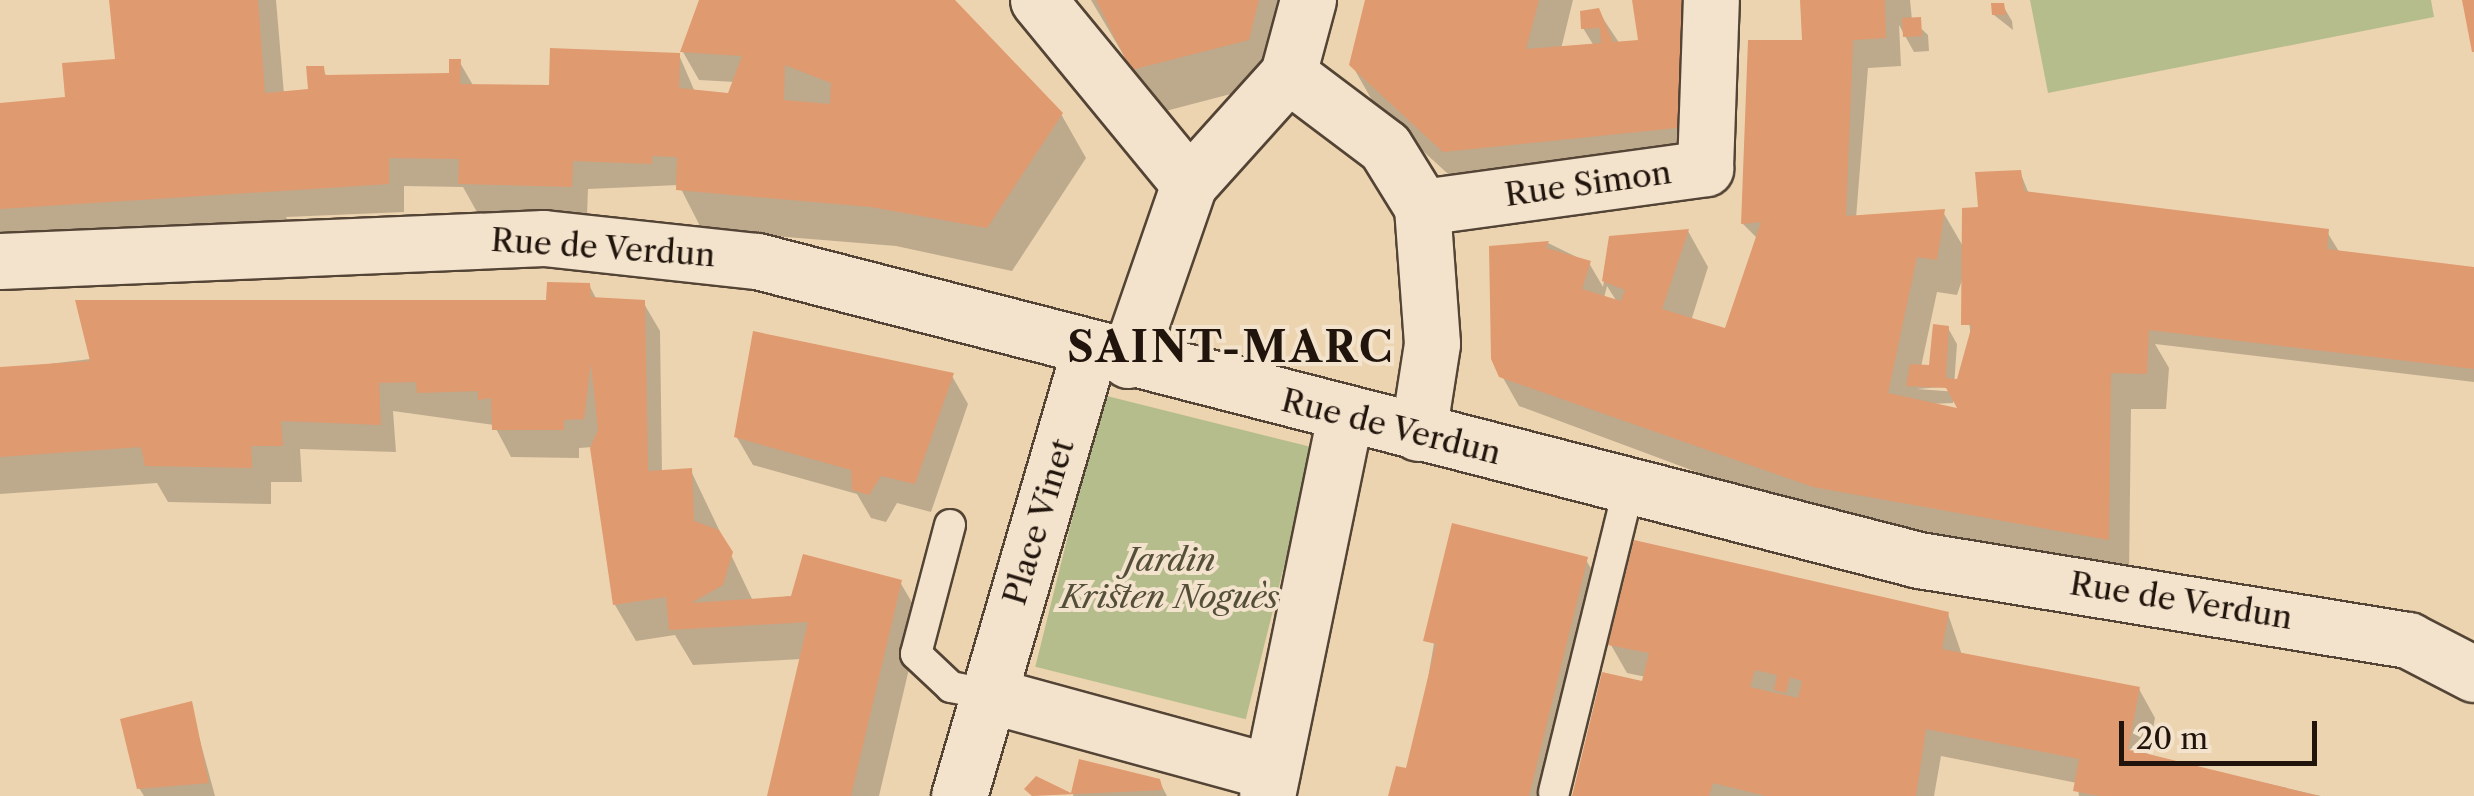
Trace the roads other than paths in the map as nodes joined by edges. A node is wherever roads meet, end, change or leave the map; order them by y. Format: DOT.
graph roads {
  1 [pos="1038,0"];
  2 [pos="1308,0"];
  3 [pos="1710,0"];
  4 [pos="1288,74"];
  5 [pos="1189,184"];
  6 [pos="1422,207"];
  7 [pos="0,261"];
  8 [pos="1109,354"];
  9 [pos="1344,417"];
  10 [pos="1418,433"];
  11 [pos="1629,487"];
  12 [pos="950,525"];
  13 [pos="2474,674"];
  14 [pos="986,694"];
  15 [pos="1270,784"];
  16 [pos="1554,792"];
  17 [pos="959,796"];
  1 -- 5 [label="street"];
  2 -- 4 [label="street"];
  3 -- 6 [label="street, Rue Simon"];
  4 -- 5 [label="street"];
  4 -- 6 [label="street"];
  5 -- 8 [label="street, Place Vinet"];
  6 -- 10 [label="street"];
  7 -- 8 [label="street, Rue de Verdun"];
  8 -- 9 [label="street, Rue de Verdun"];
  8 -- 14 [label="street, Place Vinet"];
  9 -- 10 [label="street, Rue de Verdun"];
  9 -- 15 [label="street"];
  10 -- 11 [label="street, Rue de Verdun"];
  11 -- 13 [label="street, Rue de Verdun"];
  11 -- 16 [label="lane"];
  12 -- 14 [label="lane"];
  14 -- 15 [label="street"];
  14 -- 17 [label="street, Place Vinet"];
}
